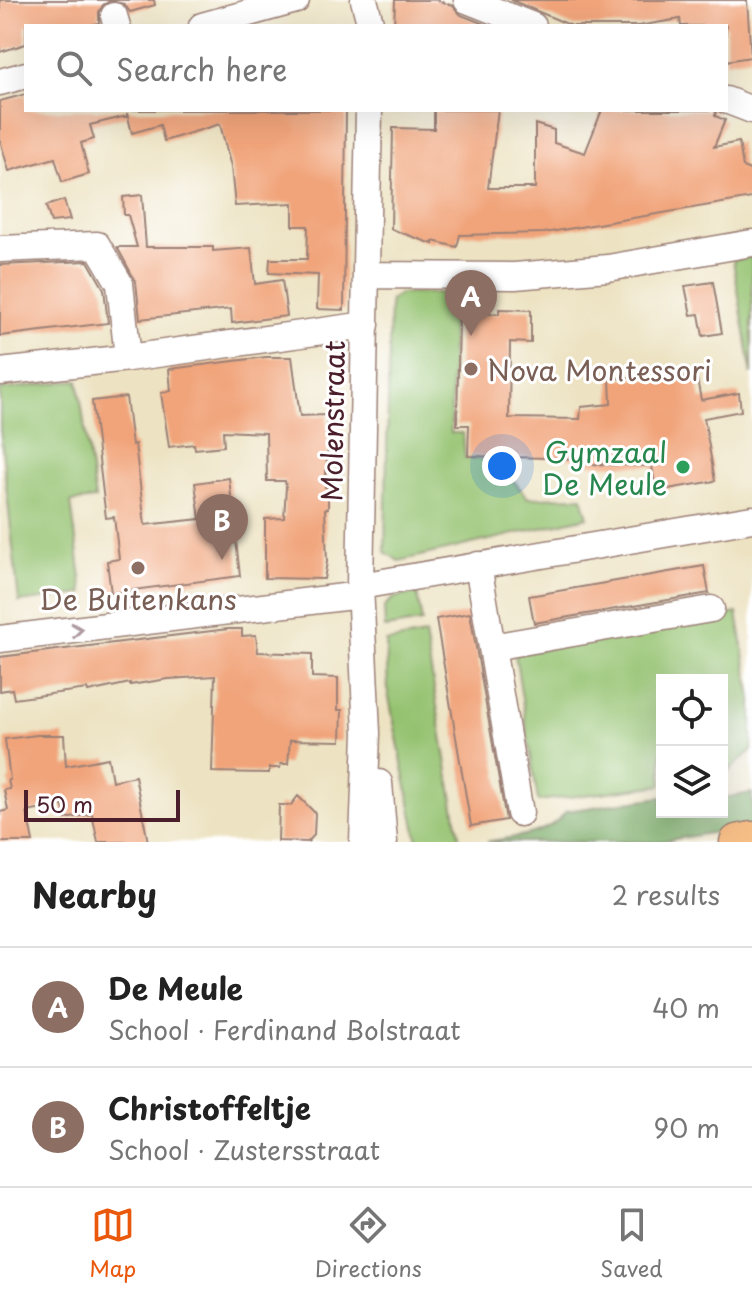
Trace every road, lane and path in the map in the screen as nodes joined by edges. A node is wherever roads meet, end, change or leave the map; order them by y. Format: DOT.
graph roads {
  1 [pos="296,0"];
  2 [pos="364,0"];
  3 [pos="477,2"];
  4 [pos="209,24"];
  5 [pos="370,24"];
  6 [pos="528,24"];
  7 [pos="24,76"];
  8 [pos="0,82"];
  9 [pos="728,101"];
  10 [pos="752,110"];
  11 [pos="369,112"];
  12 [pos="752,243"];
  13 [pos="0,249"];
  14 [pos="367,275"];
  15 [pos="366,325"];
  16 [pos="128,358"];
  17 [pos="0,372"];
  18 [pos="752,519"];
  19 [pos="478,565"];
  20 [pos="360,590"];
  21 [pos="711,609"];
  22 [pos="0,639"];
  23 [pos="492,647"];
  24 [pos="367,733"];
  25 [pos="520,813"];
  26 [pos="752,839"];
  27 [pos="363,842"];
  28 [pos="384,842"];
  29 [pos="737,842"];
  1 -- 4 [label="street"];
  2 -- 5 [label="street"];
  3 -- 6 [label="street"];
  7 -- 8 [label="street"];
  9 -- 10 [label="street"];
  11 -- 14 [label="street, Molenstraat"];
  12 -- 14 [label="street"];
  13 -- 16 [label="street"];
  14 -- 15 [label="street, Molenstraat"];
  15 -- 16 [label="street"];
  15 -- 20 [label="street, Molenstraat"];
  16 -- 17 [label="street"];
  18 -- 19 [label="street"];
  19 -- 20 [label="street"];
  19 -- 23 [label="street"];
  22 -- 20 [label="street, one-way"];
  20 -- 24 [label="street, Molenstraat"];
  21 -- 23 [label="street"];
  23 -- 25 [label="street"];
  24 -- 27 [label="street, Molenstraat"];
  24 -- 28 [label="street, Molenstraat"];
  26 -- 29 [label="main road"];
}
